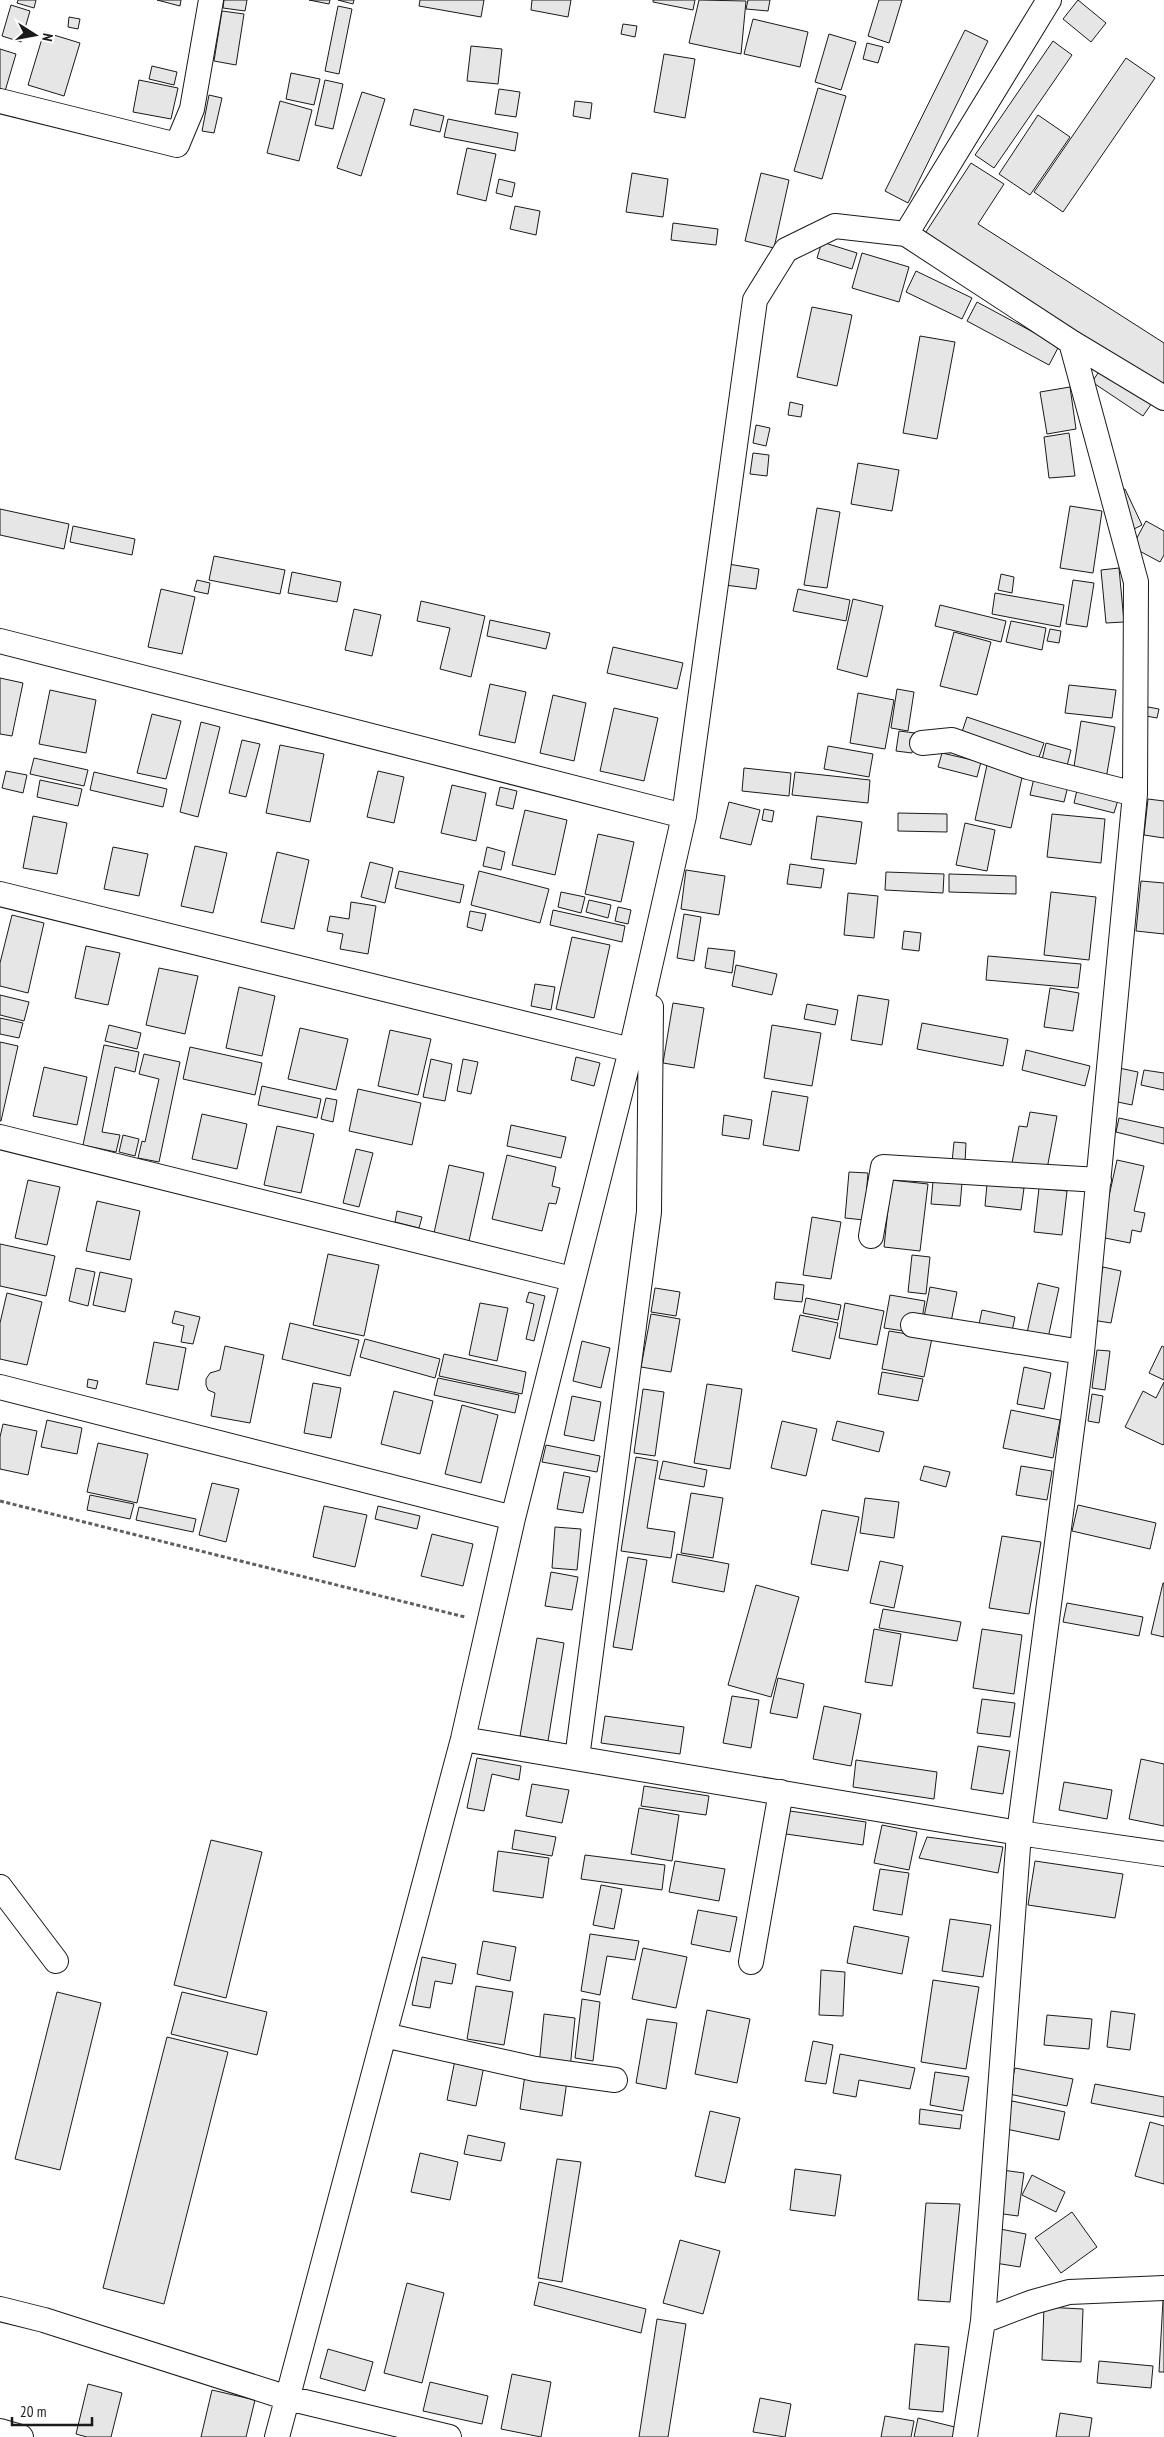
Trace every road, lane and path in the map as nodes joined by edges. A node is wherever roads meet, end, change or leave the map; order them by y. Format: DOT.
graph roads {
  1 [pos="211,0"];
  2 [pos="1049,0"];
  3 [pos="0,101"];
  4 [pos="906,234"];
  5 [pos="1071,342"];
  6 [pos="1164,398"];
  7 [pos="0,640"];
  8 [pos="922,743"];
  9 [pos="1135,794"];
  10 [pos="684,816"];
  11 [pos="0,894"];
  12 [pos="651,958"];
  13 [pos="630,1050"];
  14 [pos="0,1137"];
  15 [pos="1099,1180"];
  16 [pos="871,1236"];
  17 [pos="572,1279"];
  18 [pos="913,1324"];
  19 [pos="1082,1352"];
  20 [pos="0,1387"];
  21 [pos="0,1501"];
  22 [pos="513,1518"];
  23 [pos="488,1623"];
  24 [pos="463,1739"];
  25 [pos="577,1758"];
  26 [pos="781,1792"];
  27 [pos="1018,1833"];
  28 [pos="1164,1854"];
  29 [pos="0,1887"];
  30 [pos="56,1961"];
  31 [pos="751,1962"];
  32 [pos="384,2035"];
  33 [pos="615,2080"];
  34 [pos="1164,2288"];
  35 [pos="0,2309"];
  36 [pos="983,2321"];
  37 [pos="288,2398"];
  38 [pos="0,2431"];
  39 [pos="21,2437"];
  40 [pos="278,2437"];
  41 [pos="449,2437"];
  42 [pos="965,2437"];
  1 -- 3 [label="street"];
  2 -- 4 [label="street"];
  4 -- 5 [label="street"];
  4 -- 10 [label="street"];
  5 -- 6 [label="street"];
  5 -- 9 [label="street"];
  7 -- 10 [label="street"];
  8 -- 9 [label="street"];
  9 -- 15 [label="street"];
  10 -- 12 [label="street"];
  11 -- 13 [label="street"];
  12 -- 13 [label="street"];
  12 -- 25 [label="street"];
  13 -- 17 [label="street"];
  14 -- 17 [label="street"];
  15 -- 16 [label="street"];
  15 -- 19 [label="street"];
  17 -- 22 [label="street"];
  18 -- 19 [label="street"];
  19 -- 27 [label="street"];
  20 -- 22 [label="street"];
  21 -- 23 [label="path"];
  22 -- 23 [label="street"];
  23 -- 24 [label="street"];
  24 -- 25 [label="street"];
  24 -- 32 [label="street"];
  25 -- 26 [label="street"];
  26 -- 27 [label="street"];
  26 -- 31 [label="street"];
  27 -- 28 [label="street"];
  27 -- 36 [label="street"];
  29 -- 30 [label="street"];
  32 -- 33 [label="street"];
  32 -- 37 [label="street"];
  34 -- 36 [label="street"];
  35 -- 37 [label="street"];
  36 -- 42 [label="street"];
  37 -- 40 [label="street"];
  37 -- 41 [label="street"];
  38 -- 39 [label="street"];
}
